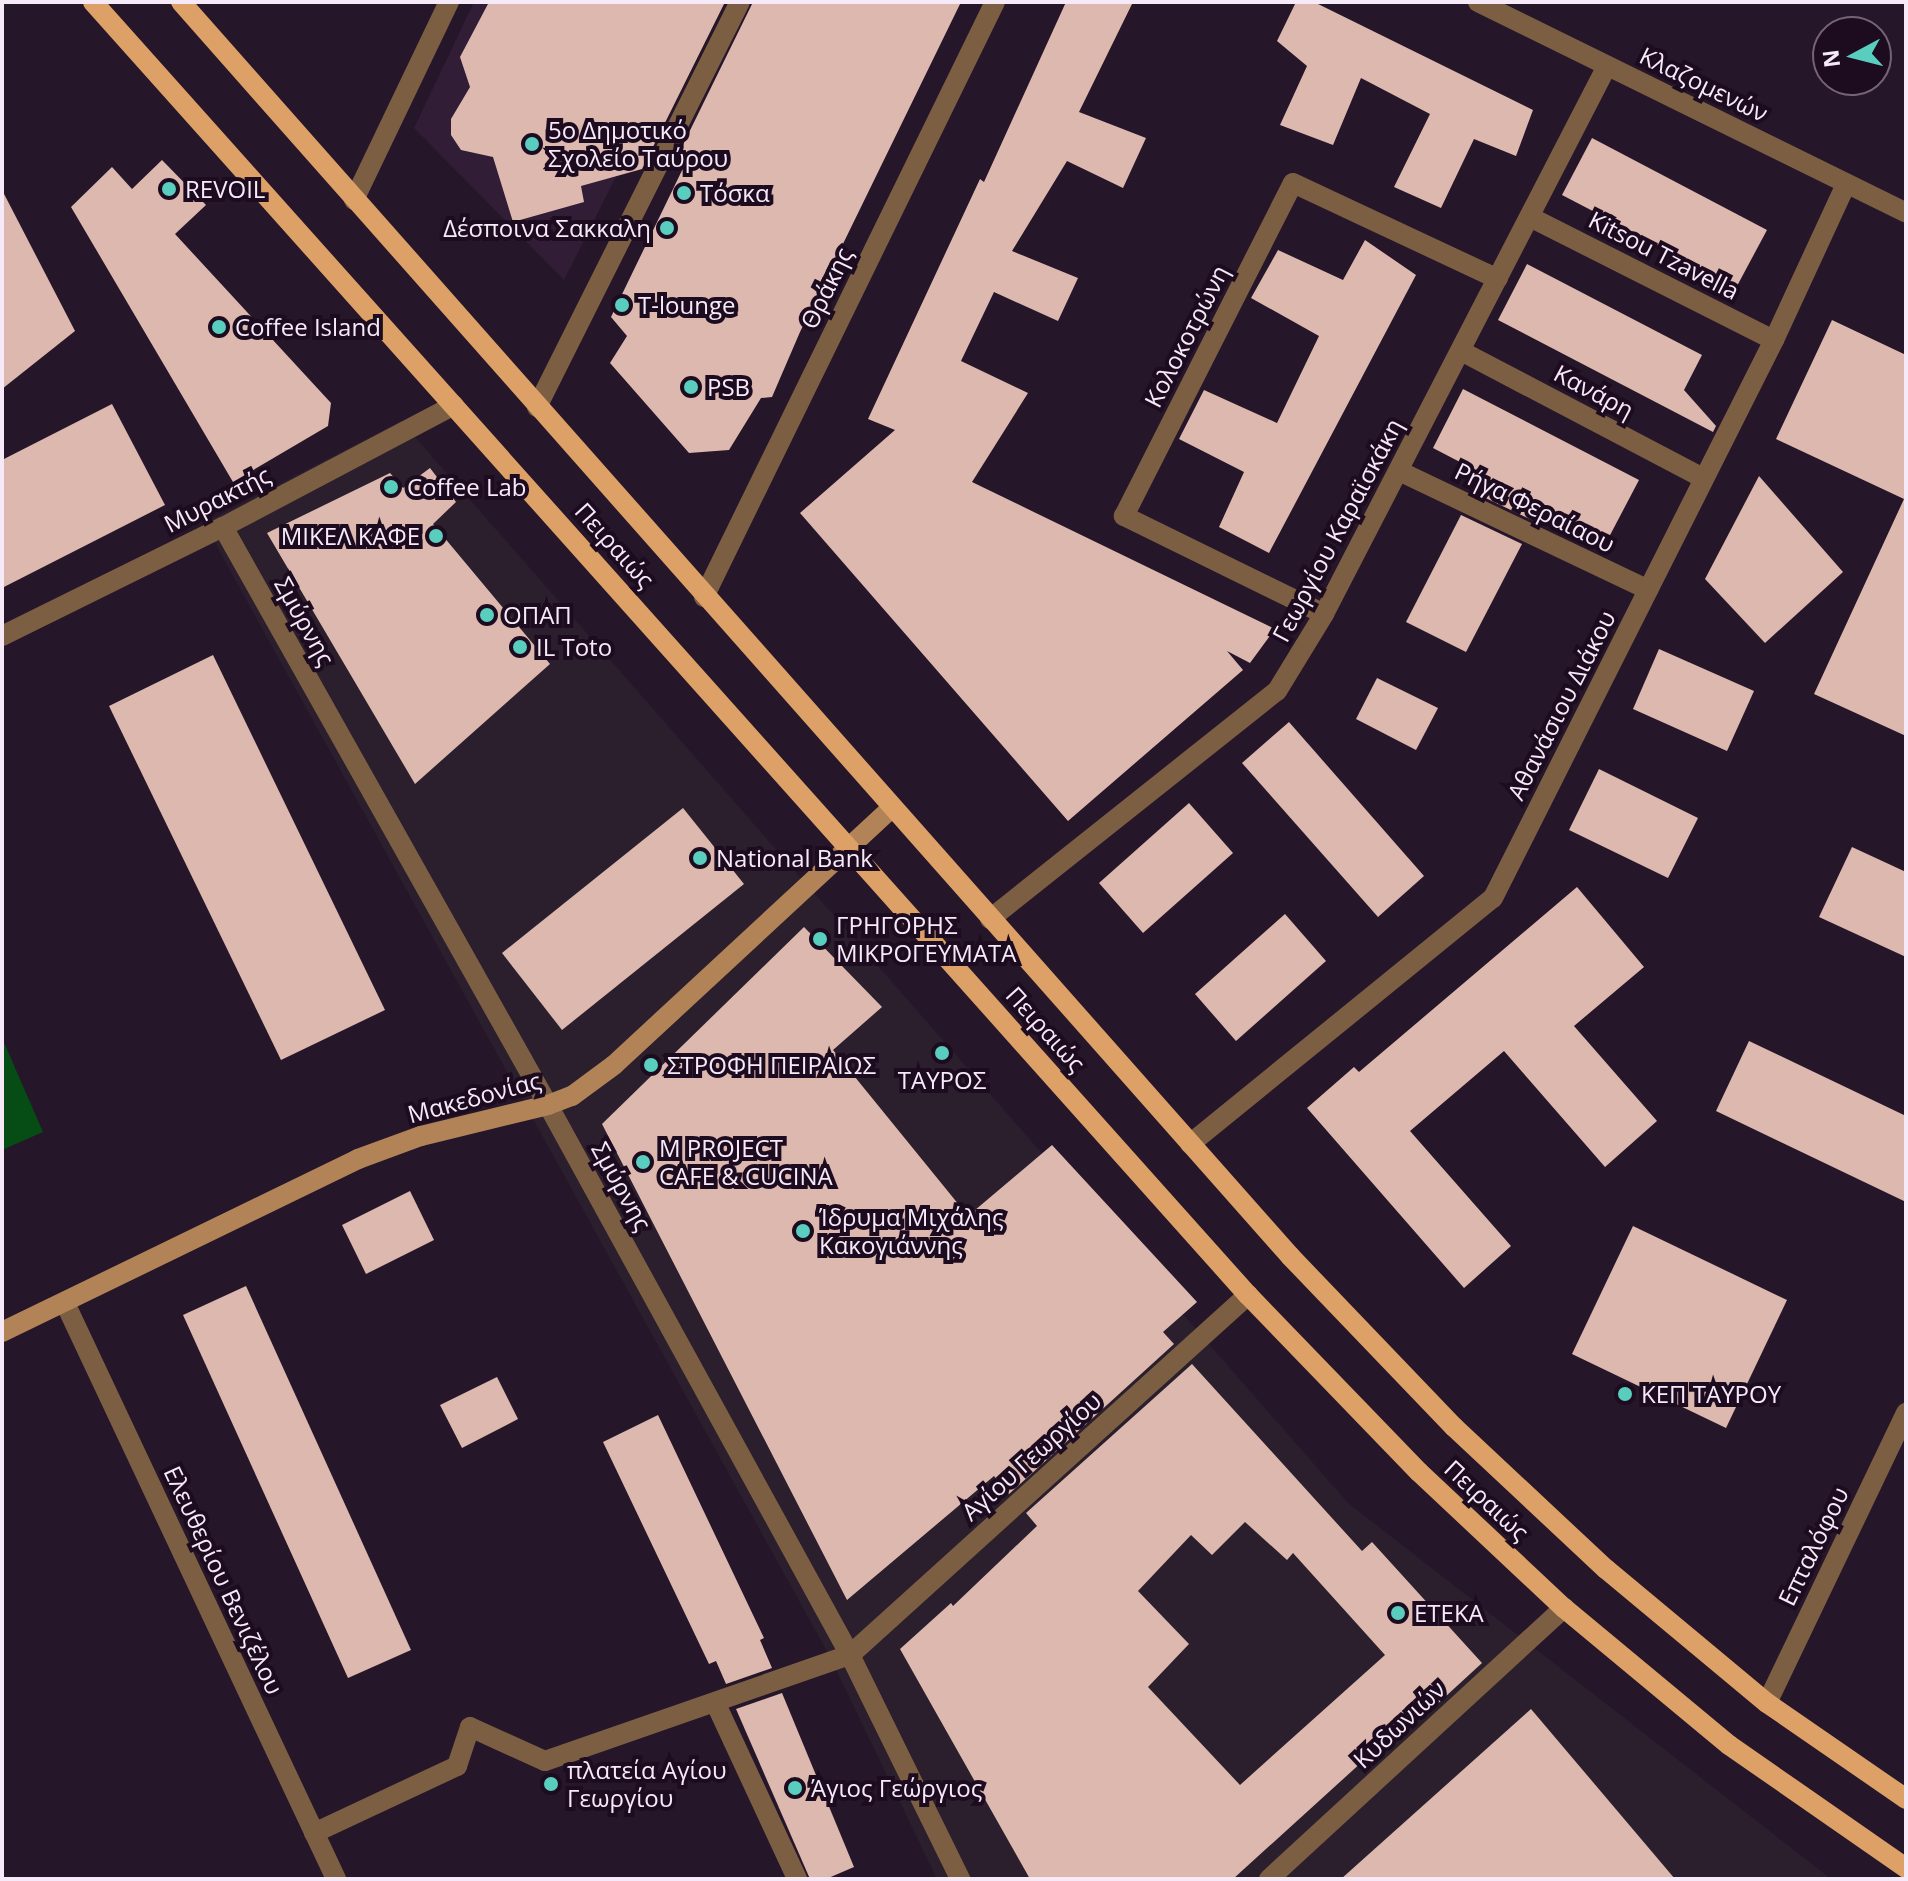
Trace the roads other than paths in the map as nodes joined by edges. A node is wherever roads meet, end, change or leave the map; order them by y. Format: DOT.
graph roads {
  1 [pos="93,2"];
  2 [pos="181,2"];
  3 [pos="449,2"];
  4 [pos="740,2"];
  5 [pos="995,2"];
  6 [pos="1478,2"];
  7 [pos="1607,66"];
  8 [pos="1846,184"];
  9 [pos="354,200"];
  10 [pos="1906,213"];
  11 [pos="1530,217"];
  12 [pos="1498,279"];
  13 [pos="1774,340"];
  14 [pos="1461,351"];
  15 [pos="454,405"];
  16 [pos="537,407"];
  17 [pos="1399,471"];
  18 [pos="1703,478"];
  19 [pos="223,527"];
  20 [pos="1648,590"];
  21 [pos="704,597"];
  22 [pos="1324,614"];
  23 [pos="2,636"];
  24 [pos="892,808"];
  25 [pos="851,848"];
  26 [pos="990,919"];
  27 [pos="548,1105"];
  28 [pos="1190,1144"];
  29 [pos="1248,1295"];
  30 [pos="65,1303"];
  31 [pos="2,1332"];
  32 [pos="1906,1413"];
  33 [pos="1564,1608"];
  34 [pos="850,1655"];
  35 [pos="715,1702"];
  36 [pos="1767,1703"];
  37 [pos="1906,1799"];
  38 [pos="314,1833"];
  39 [pos="1906,1868"];
  40 [pos="329,1877"];
  41 [pos="797,1879"];
  42 [pos="960,1879"];
  43 [pos="1269,1879"];
  1 -- 15 [label="main road, Πειραιώς"];
  2 -- 9 [label="main road, Πειραιώς"];
  3 -- 9 [label="street"];
  4 -- 16 [label="street"];
  5 -- 21 [label="street, Θράκης"];
  6 -- 7 [label="street, Κλαζομενών"];
  7 -- 8 [label="street, Κλαζομενών"];
  7 -- 11 [label="street, Γεωργίου Καραϊσκάκη"];
  8 -- 10 [label="street, Κλαζομενών"];
  8 -- 13 [label="street, Αθανάσιου Διάκου"];
  9 -- 16 [label="main road, Πειραιώς"];
  11 -- 12 [label="street, Γεωργίου Καραϊσκάκη"];
  11 -- 13 [label="street, Kitsou Tzavella"];
  12 -- 14 [label="street, Γεωργίου Καραϊσκάκη"];
  12 -- 22 [label="street, Κολοκοτρώνη"];
  13 -- 18 [label="street, Αθανάσιου Διάκου"];
  14 -- 17 [label="street, Γεωργίου Καραϊσκάκη"];
  14 -- 18 [label="street, Κανάρη"];
  15 -- 19 [label="street, Μυρακτής"];
  15 -- 25 [label="main road, Πειραιώς"];
  16 -- 21 [label="main road, Πειραιώς"];
  17 -- 20 [label="street, Ρήγα Φεραίαου"];
  17 -- 22 [label="street, Γεωργίου Καραϊσκάκη"];
  18 -- 20 [label="street, Αθανάσιου Διάκου"];
  19 -- 23 [label="street, Μυρακτής"];
  19 -- 27 [label="street, Σμύρνης"];
  20 -- 28 [label="street, Αθανάσιου Διάκου"];
  21 -- 24 [label="main road, Πειραιώς"];
  22 -- 26 [label="street, Γεωργίου Καραϊσκάκη"];
  24 -- 25 [label="street, Μακεδονίας"];
  24 -- 26 [label="main road, Πειραιώς"];
  25 -- 27 [label="street, Μακεδονίας"];
  25 -- 29 [label="main road, Πειραιώς"];
  26 -- 28 [label="main road, Πειραιώς"];
  27 -- 30 [label="street, Μακεδονίας"];
  27 -- 34 [label="street, Σμύρνης"];
  28 -- 36 [label="main road, Πειραιώς"];
  29 -- 33 [label="main road, Πειραιώς"];
  29 -- 34 [label="street, Αγίου Γεωργίου"];
  30 -- 31 [label="street, Μακεδονίας"];
  30 -- 38 [label="street, Ελευθερίου Βενιζέλου"];
  32 -- 36 [label="street, Επταλόφου"];
  33 -- 39 [label="main road, Πειραιώς"];
  33 -- 43 [label="street, Κυδωνιών"];
  34 -- 35 [label="street"];
  34 -- 42 [label="street, Σμύρνης"];
  35 -- 38 [label="street"];
  35 -- 41 [label="street"];
  36 -- 37 [label="main road, Πειραιώς"];
  38 -- 40 [label="street, Ελευθερίου Βενιζέλου"];
}
